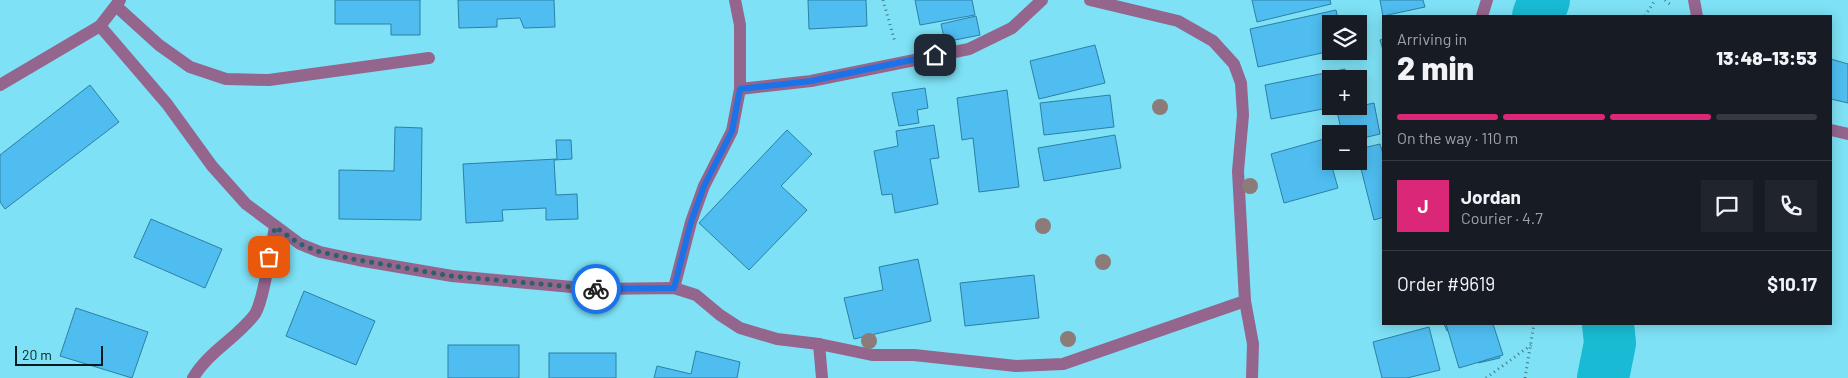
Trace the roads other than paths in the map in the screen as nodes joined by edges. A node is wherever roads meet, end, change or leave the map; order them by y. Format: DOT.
graph roads {
  1 [pos="735,0"];
  2 [pos="1042,0"];
  3 [pos="1090,0"];
  4 [pos="1487,0"];
  5 [pos="1694,0"];
  6 [pos="118,3"];
  7 [pos="1482,15"];
  8 [pos="1697,15"];
  9 [pos="100,26"];
  10 [pos="429,58"];
  11 [pos="0,85"];
  12 [pos="740,89"];
  13 [pos="1832,130"];
  14 [pos="1848,134"];
  15 [pos="275,227"];
  16 [pos="674,288"];
  17 [pos="1246,301"];
  18 [pos="819,344"];
  19 [pos="192,378"];
  20 [pos="822,378"];
  21 [pos="1252,378"];
  1 -- 12 [label="street"];
  2 -- 12 [label="street"];
  3 -- 17 [label="street"];
  4 -- 7 [label="street"];
  5 -- 8 [label="street"];
  6 -- 9 [label="street"];
  6 -- 10 [label="street"];
  9 -- 11 [label="street"];
  9 -- 15 [label="street"];
  12 -- 16 [label="street"];
  13 -- 14 [label="street"];
  15 -- 16 [label="street"];
  15 -- 19 [label="street"];
  16 -- 18 [label="street"];
  17 -- 18 [label="street"];
  17 -- 21 [label="street"];
  18 -- 20 [label="street"];
}
